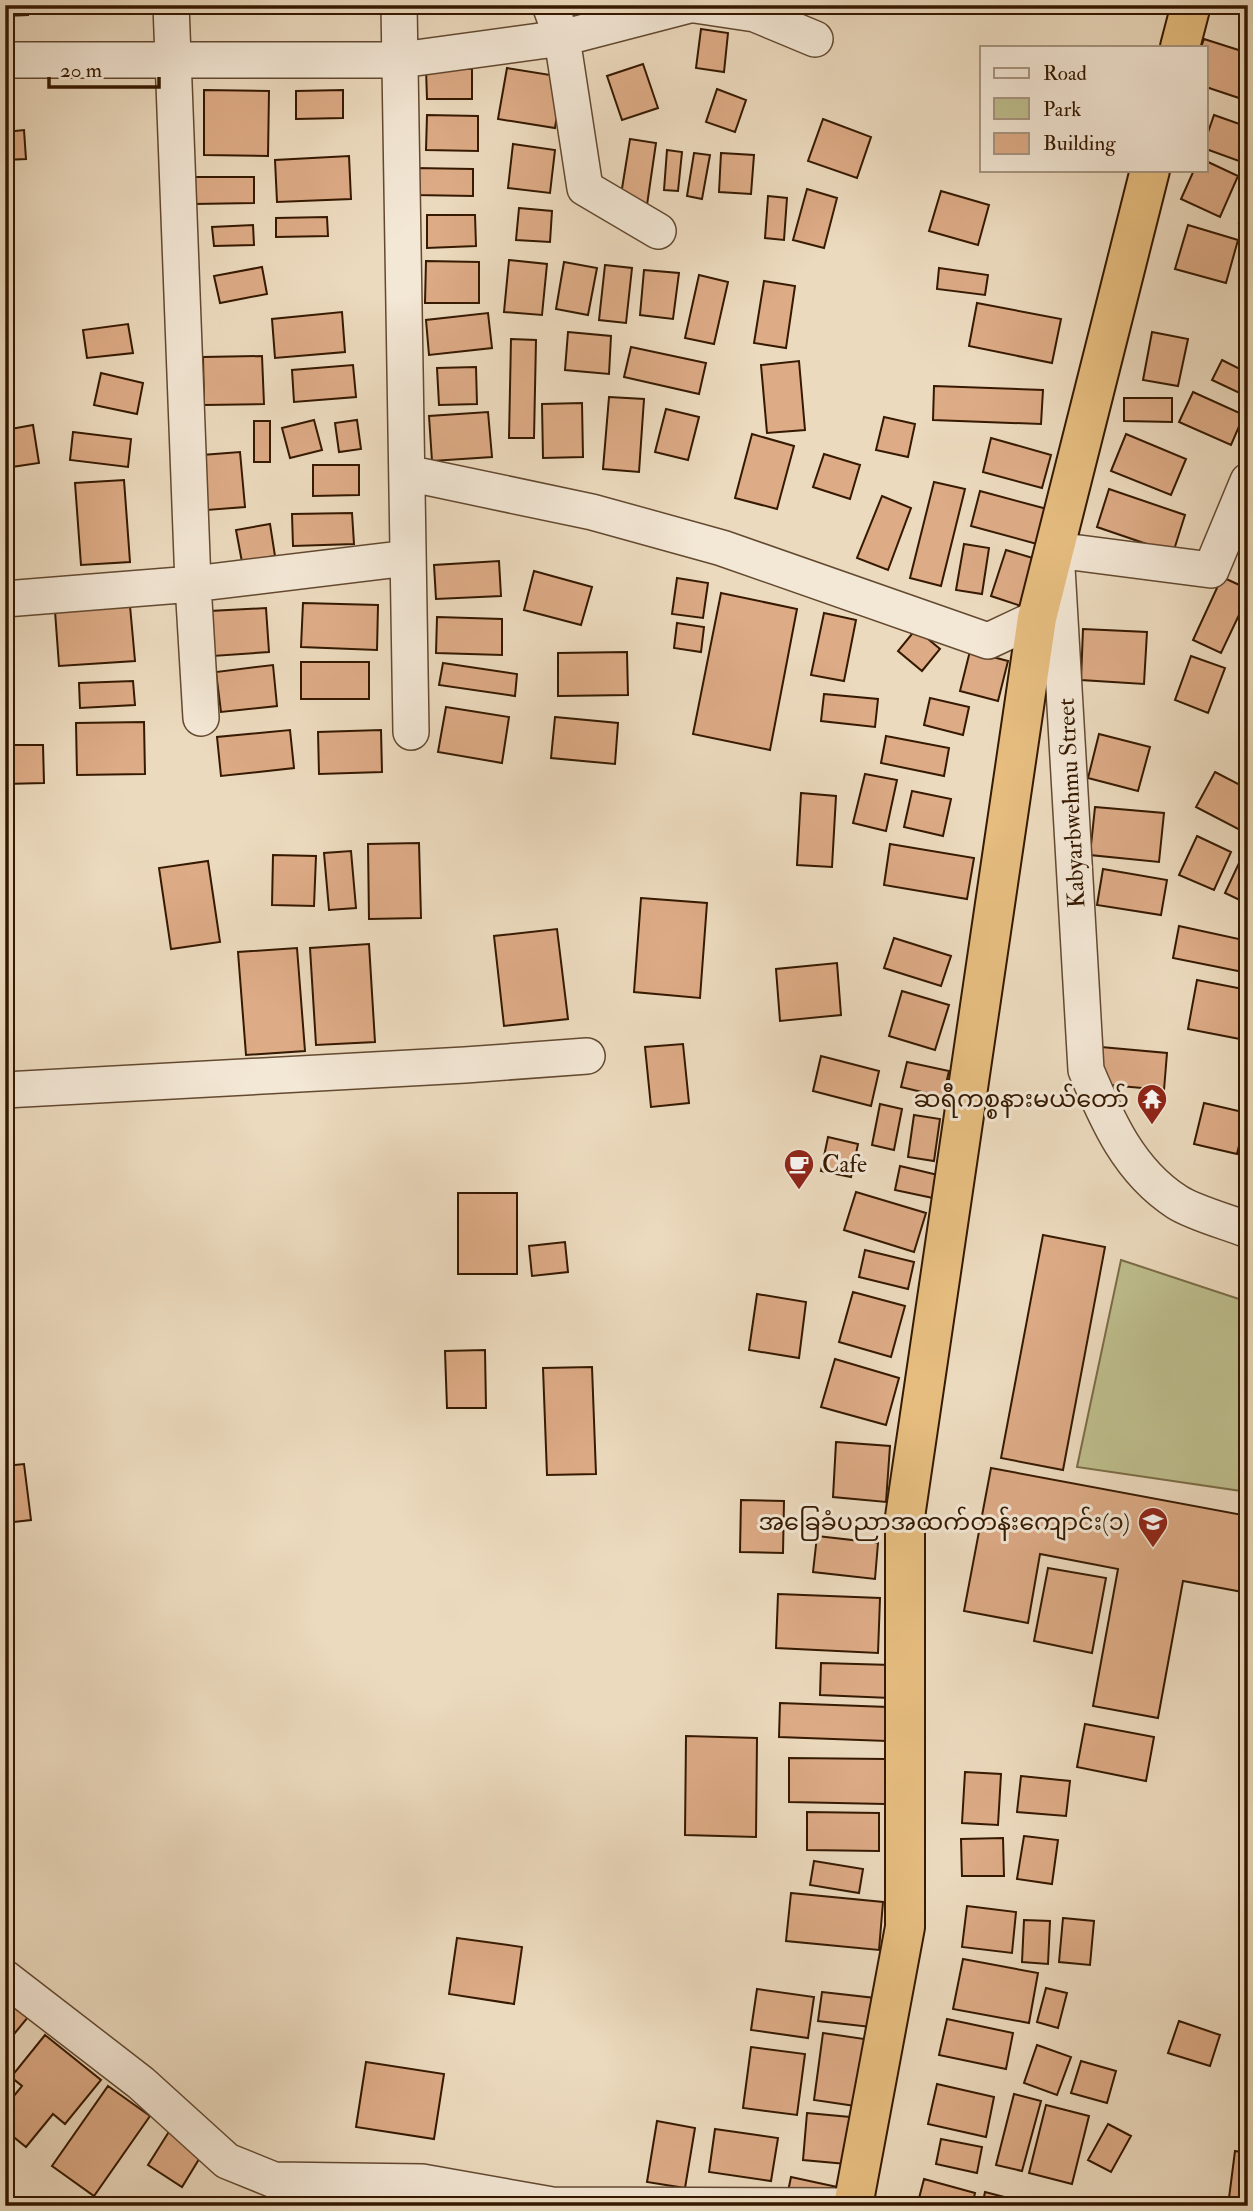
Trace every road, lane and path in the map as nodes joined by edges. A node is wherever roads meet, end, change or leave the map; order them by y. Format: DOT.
graph roads {
  1 [pos="171,5"];
  2 [pos="399,5"];
  3 [pos="550,5"];
  4 [pos="689,5"];
  5 [pos="695,5"];
  6 [pos="1191,5"];
  7 [pos="562,37"];
  8 [pos="815,39"];
  9 [pos="1181,46"];
  10 [pos="5,60"];
  11 [pos="173,60"];
  12 [pos="401,60"];
  13 [pos="1150,172"];
  14 [pos="658,231"];
  15 [pos="407,473"];
  16 [pos="1248,481"];
  17 [pos="1235,549"];
  18 [pos="1056,550"];
  19 [pos="408,558"];
  20 [pos="193,584"];
  21 [pos="5,599"];
  22 [pos="1037,618"];
  23 [pos="201,718"];
  24 [pos="411,732"];
  25 [pos="587,1056"];
  26 [pos="5,1090"];
  27 [pos="1248,1230"];
  28 [pos="5,1978"];
  29 [pos="421,2194"];
  30 [pos="853,2206"];
  1 -- 11 [label="street"];
  2 -- 12 [label="street"];
  3 -- 7 [label="street"];
  4 -- 7 [label="street"];
  5 -- 8 [label="street"];
  6 -- 9 [label="highway"];
  7 -- 12 [label="street"];
  7 -- 14 [label="street"];
  10 -- 11 [label="street"];
  11 -- 12 [label="street"];
  11 -- 20 [label="street"];
  12 -- 15 [label="street"];
  13 -- 18 [label="highway"];
  15 -- 19 [label="street"];
  15 -- 22 [label="street"];
  16 -- 17 [label="street"];
  17 -- 18 [label="street"];
  18 -- 22 [label="highway"];
  18 -- 27 [label="street, Kabyarbwehmu Street"];
  19 -- 20 [label="street"];
  19 -- 24 [label="street"];
  20 -- 21 [label="street"];
  20 -- 23 [label="street"];
  22 -- 30 [label="highway"];
  25 -- 26 [label="street"];
  28 -- 29 [label="street"];
  29 -- 30 [label="street"];
}
